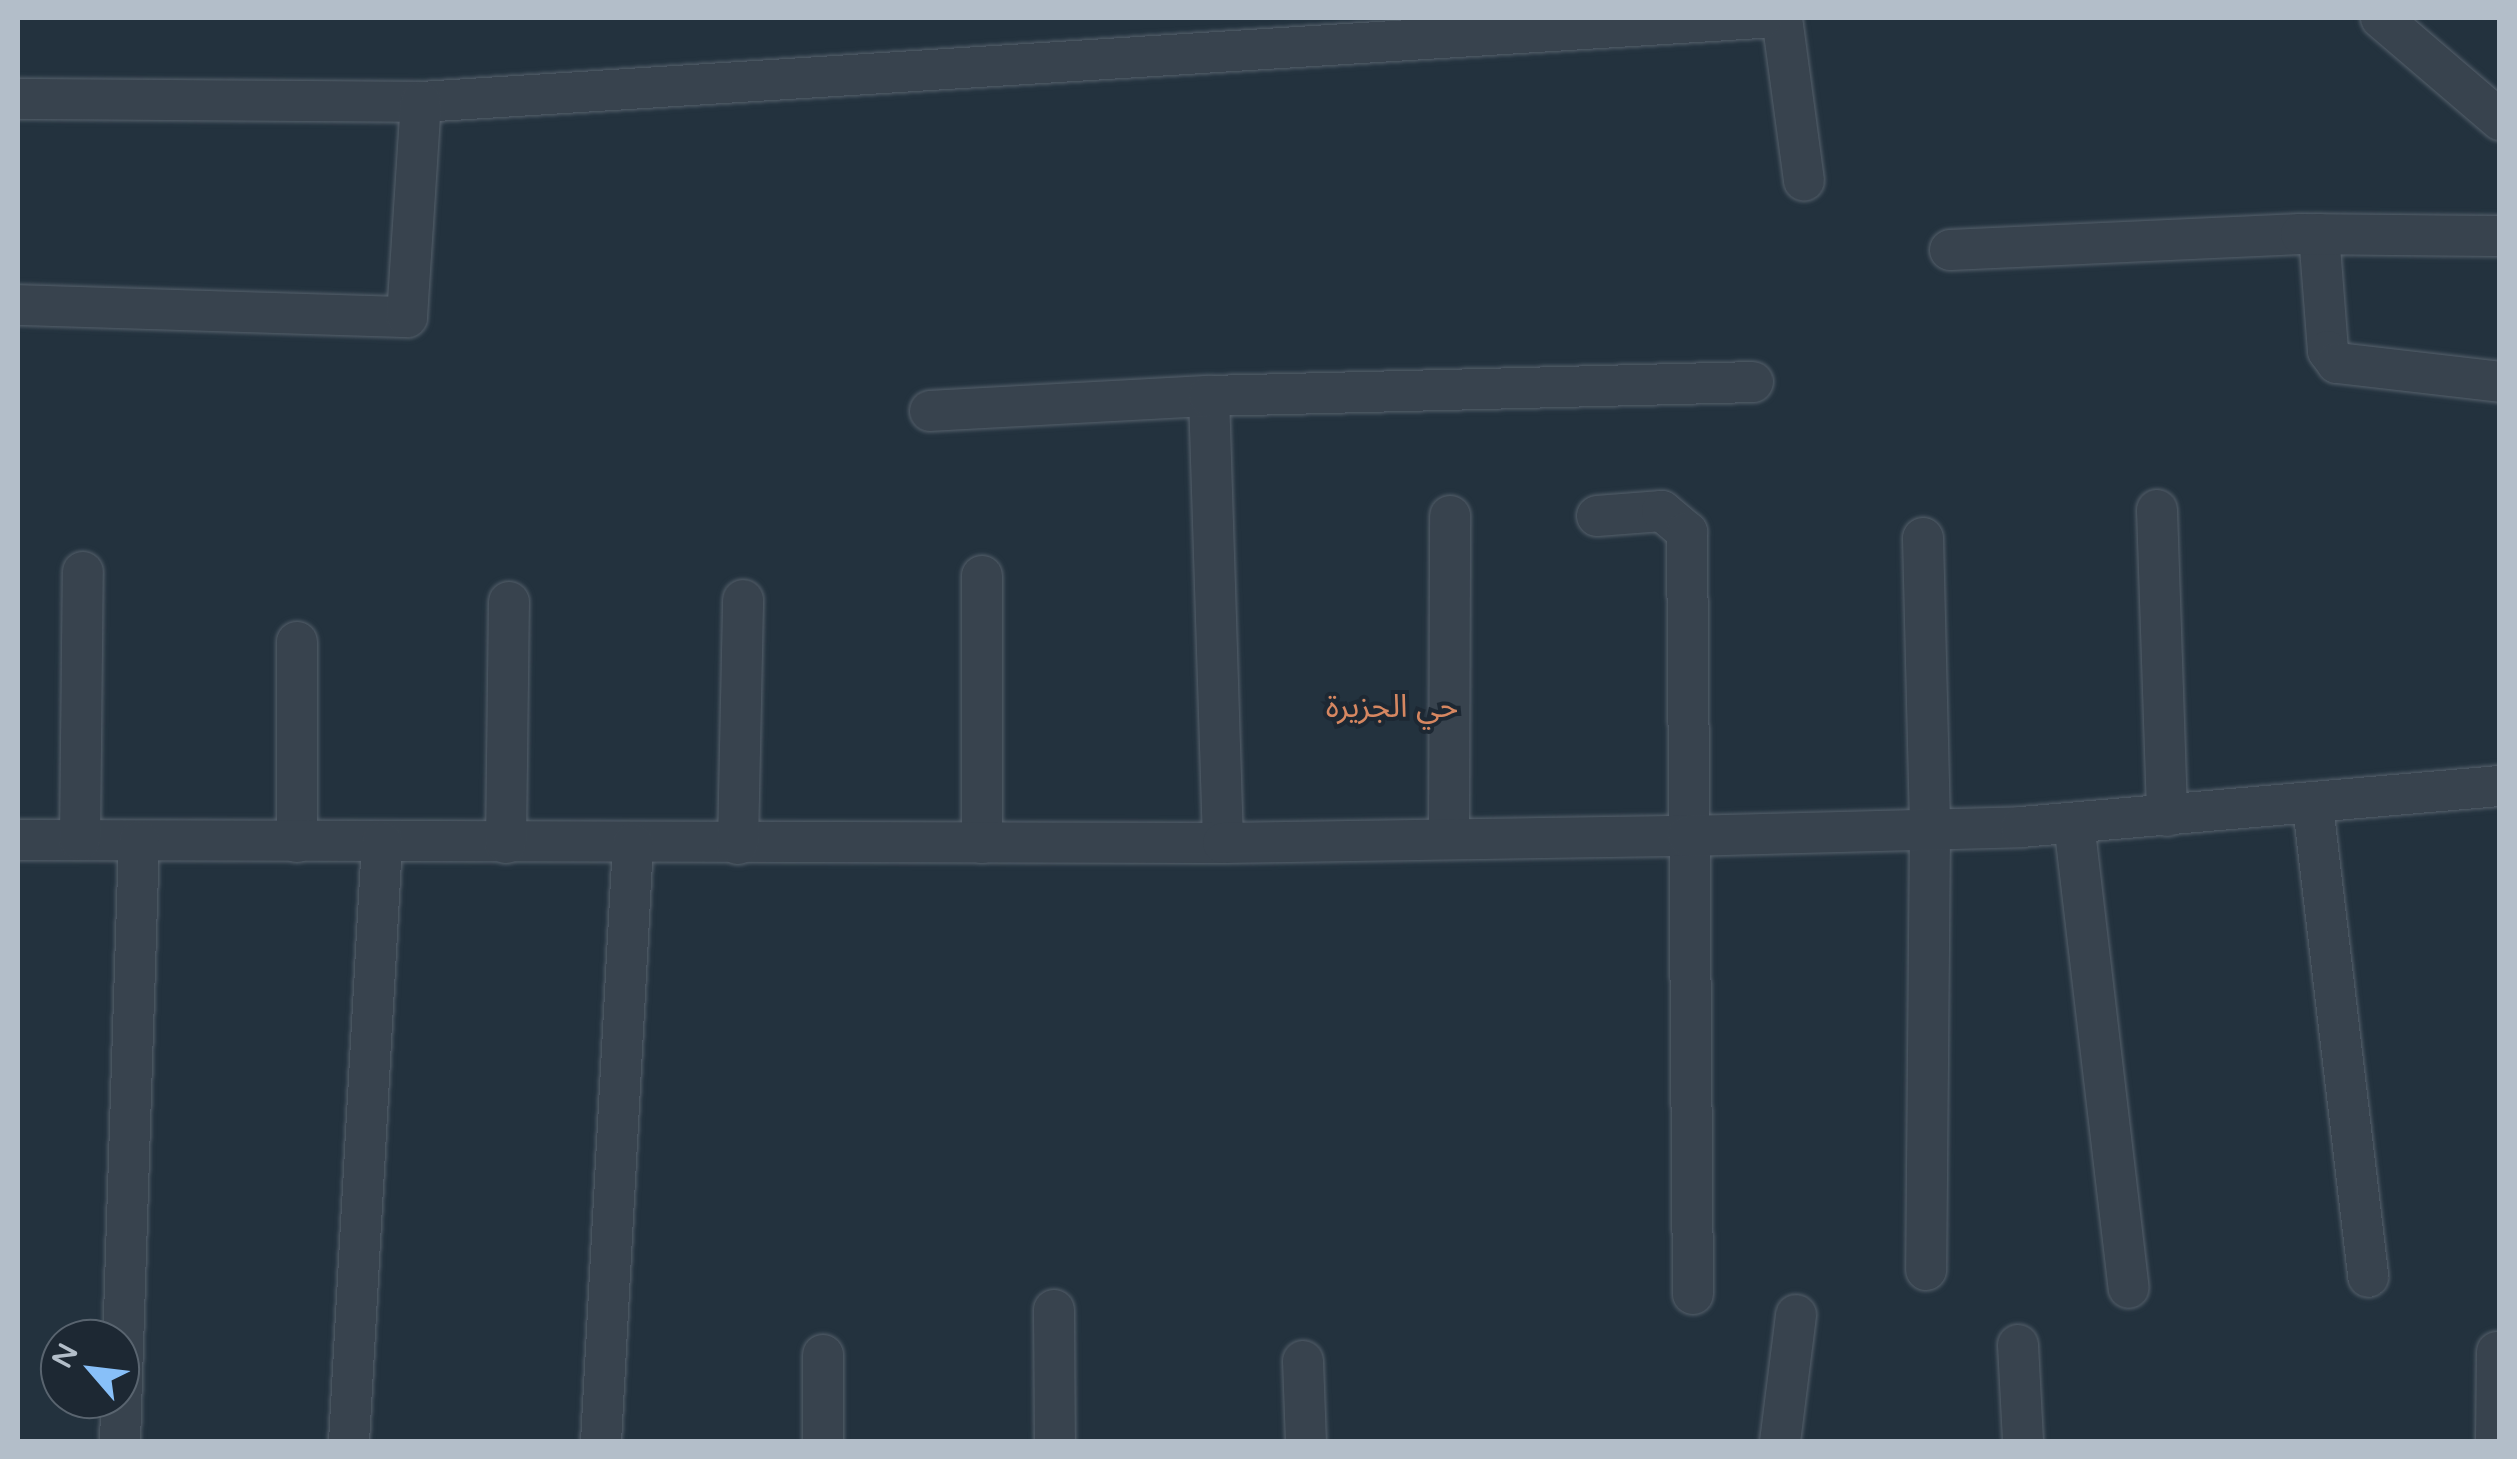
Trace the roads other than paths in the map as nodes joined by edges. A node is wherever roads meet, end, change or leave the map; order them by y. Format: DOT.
graph roads {
  1 [pos="1761,18"];
  2 [pos="1782,18"];
  3 [pos="2381,18"];
  4 [pos="1682,20"];
  5 [pos="18,99"];
  6 [pos="421,102"];
  7 [pos="2500,120"];
  8 [pos="1804,181"];
  9 [pos="2319,234"];
  10 [pos="2500,236"];
  11 [pos="1950,250"];
  12 [pos="18,305"];
  13 [pos="1753,382"];
  14 [pos="2500,382"];
  15 [pos="1208,396"];
  16 [pos="930,411"];
  17 [pos="2157,510"];
  18 [pos="1450,516"];
  19 [pos="1597,516"];
  20 [pos="1924,538"];
  21 [pos="83,572"];
  22 [pos="982,576"];
  23 [pos="743,600"];
  24 [pos="509,602"];
  25 [pos="296,642"];
  26 [pos="2500,786"];
  27 [pos="2314,806"];
  28 [pos="2166,816"];
  29 [pos="2074,823"];
  30 [pos="1930,829"];
  31 [pos="1688,836"];
  32 [pos="18,840"];
  33 [pos="80,840"];
  34 [pos="1449,840"];
  35 [pos="139,841"];
  36 [pos="297,842"];
  37 [pos="382,842"];
  38 [pos="506,843"];
  39 [pos="982,843"];
  40 [pos="634,844"];
  41 [pos="738,844"];
  42 [pos="1223,844"];
  43 [pos="1926,1270"];
  44 [pos="2368,1277"];
  45 [pos="2128,1288"];
  46 [pos="1693,1294"];
  47 [pos="1054,1310"];
  48 [pos="1796,1315"];
  49 [pos="2018,1346"];
  50 [pos="2497,1352"];
  51 [pos="824,1355"];
  52 [pos="1304,1361"];
  53 [pos="120,1442"];
  54 [pos="350,1442"];
  55 [pos="601,1442"];
  56 [pos="823,1442"];
  57 [pos="1055,1442"];
  58 [pos="1306,1442"];
  59 [pos="1780,1442"];
  60 [pos="2023,1442"];
  61 [pos="2496,1442"];
  1 -- 4 [label="street"];
  2 -- 8 [label="street"];
  3 -- 7 [label="street"];
  4 -- 6 [label="street"];
  5 -- 6 [label="street"];
  6 -- 12 [label="street"];
  9 -- 10 [label="street"];
  9 -- 11 [label="street"];
  9 -- 14 [label="street"];
  13 -- 15 [label="street"];
  15 -- 16 [label="street"];
  15 -- 42 [label="street"];
  17 -- 28 [label="street"];
  18 -- 34 [label="street"];
  19 -- 31 [label="street"];
  20 -- 30 [label="street"];
  21 -- 33 [label="street"];
  22 -- 39 [label="street"];
  23 -- 41 [label="street"];
  24 -- 38 [label="street"];
  25 -- 36 [label="street"];
  26 -- 27 [label="street"];
  27 -- 28 [label="street"];
  27 -- 44 [label="street"];
  28 -- 29 [label="street"];
  29 -- 30 [label="street"];
  29 -- 45 [label="street"];
  30 -- 31 [label="street"];
  30 -- 43 [label="street"];
  31 -- 34 [label="street"];
  31 -- 46 [label="street"];
  32 -- 33 [label="street"];
  33 -- 35 [label="street"];
  34 -- 42 [label="street"];
  35 -- 36 [label="street"];
  35 -- 53 [label="street"];
  36 -- 37 [label="street"];
  37 -- 38 [label="street"];
  37 -- 54 [label="street"];
  38 -- 40 [label="street"];
  39 -- 41 [label="street"];
  39 -- 42 [label="street"];
  40 -- 41 [label="street"];
  40 -- 55 [label="street"];
  47 -- 57 [label="street"];
  48 -- 59 [label="street"];
  49 -- 60 [label="street"];
  50 -- 61 [label="street"];
  51 -- 56 [label="street"];
  52 -- 58 [label="street"];
}
